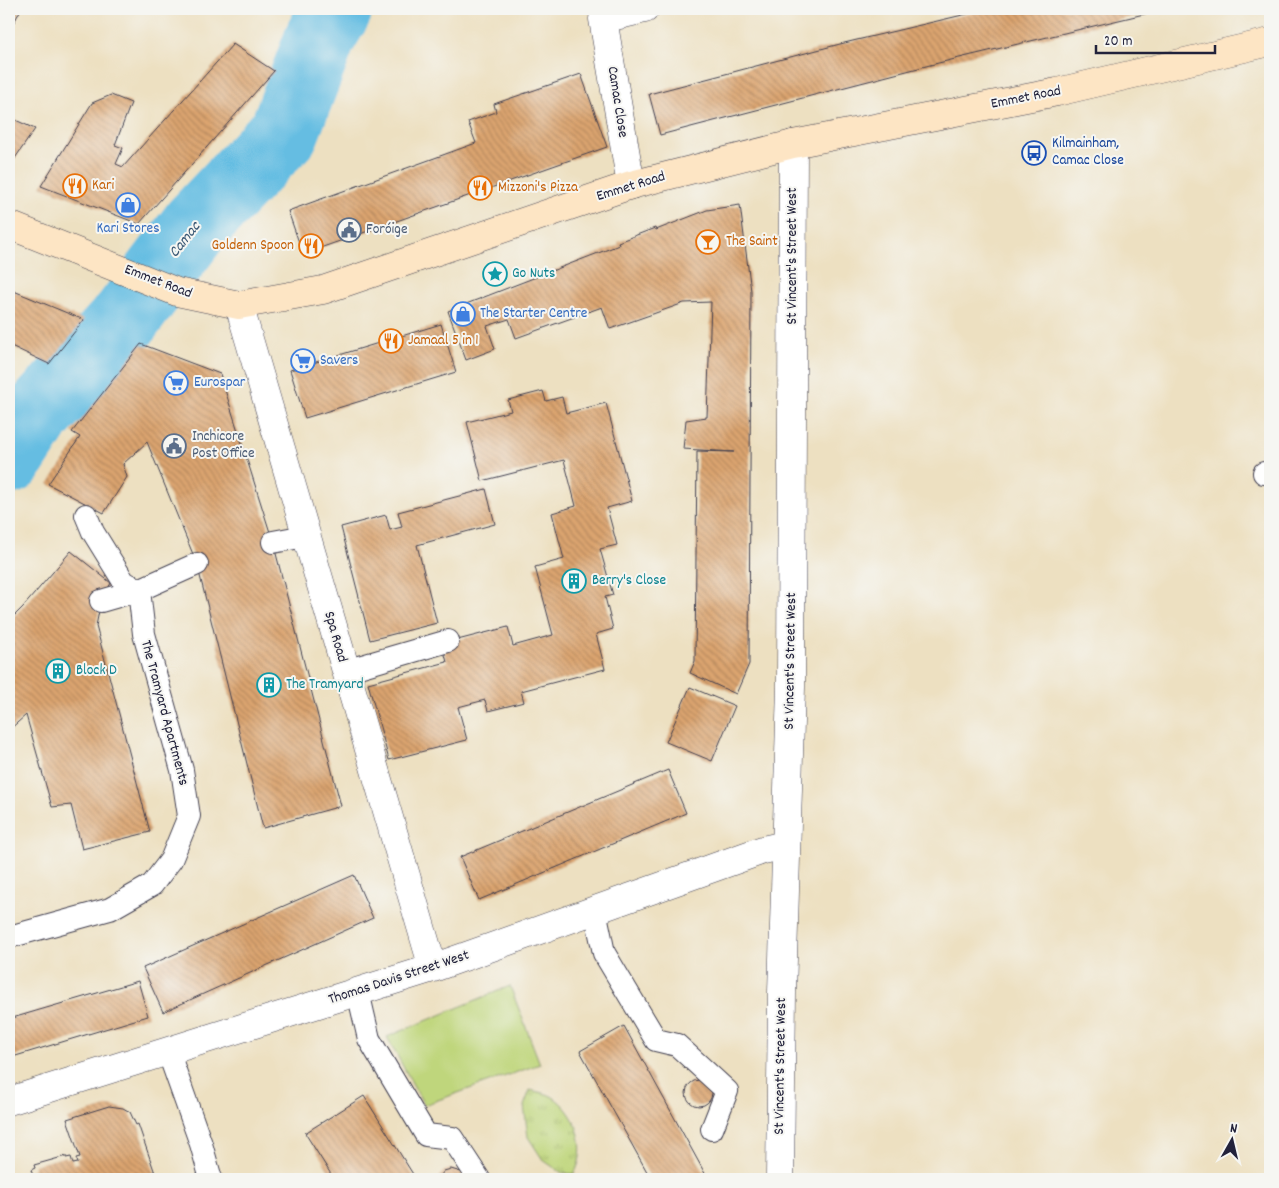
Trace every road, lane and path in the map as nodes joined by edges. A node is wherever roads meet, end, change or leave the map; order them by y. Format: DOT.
graph roads {
  1 [pos="645,9"];
  2 [pos="601,14"];
  3 [pos="1270,42"];
  4 [pos="793,144"];
  5 [pos="631,185"];
  6 [pos="9,225"];
  7 [pos="239,305"];
  8 [pos="86,516"];
  9 [pos="305,536"];
  10 [pos="273,542"];
  11 [pos="197,564"];
  12 [pos="139,590"];
  13 [pos="101,601"];
  14 [pos="448,641"];
  15 [pos="345,671"];
  16 [pos="786,846"];
  17 [pos="595,910"];
  18 [pos="9,937"];
  19 [pos="433,968"];
  20 [pos="358,992"];
  21 [pos="168,1051"];
  22 [pos="9,1101"];
  23 [pos="712,1129"];
  24 [pos="211,1179"];
  25 [pos="479,1179"];
  26 [pos="780,1179"];
  1 -- 2 [label="street, Camac Close"];
  2 -- 5 [label="street, Camac Close"];
  3 -- 4 [label="main road, Emmet Road"];
  4 -- 5 [label="main road, Emmet Road"];
  4 -- 16 [label="street, St Vincent's Street West"];
  5 -- 7 [label="main road, Emmet Road"];
  6 -- 7 [label="main road, Emmet Road"];
  7 -- 9 [label="street, Spa Road"];
  8 -- 12 [label="lane"];
  9 -- 10 [label="lane"];
  9 -- 15 [label="street, Spa Road"];
  11 -- 12 [label="lane"];
  12 -- 13 [label="lane"];
  12 -- 18 [label="lane, The Tramyard Apartments"];
  14 -- 15 [label="lane"];
  15 -- 19 [label="street, Spa Road"];
  16 -- 17 [label="street, Thomas Davis Street West"];
  16 -- 26 [label="street, St Vincent's Street West"];
  17 -- 19 [label="street, Thomas Davis Street West"];
  17 -- 23 [label="lane"];
  19 -- 20 [label="street, Thomas Davis Street West"];
  20 -- 21 [label="street, Thomas Davis Street West"];
  20 -- 25 [label="lane"];
  21 -- 22 [label="street, Thomas Davis Street West"];
  21 -- 24 [label="lane"];
}
